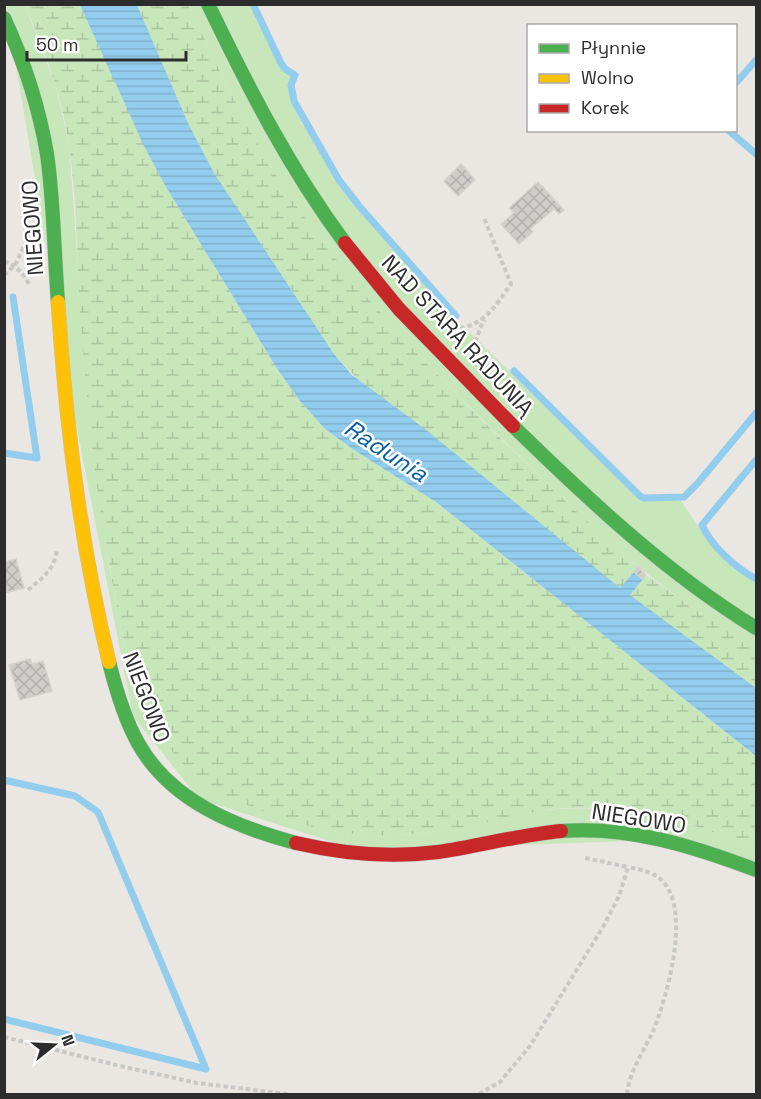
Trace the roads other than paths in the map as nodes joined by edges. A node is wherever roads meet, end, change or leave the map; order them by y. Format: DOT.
graph roads {
  1 [pos="208,4"];
  2 [pos="4,18"];
  3 [pos="756,628"];
  4 [pos="756,870"];
  1 -- 3 [label="street, NAD STARĄ RADUNIĄ"];
  2 -- 4 [label="street, NIEGOWO"];
}
